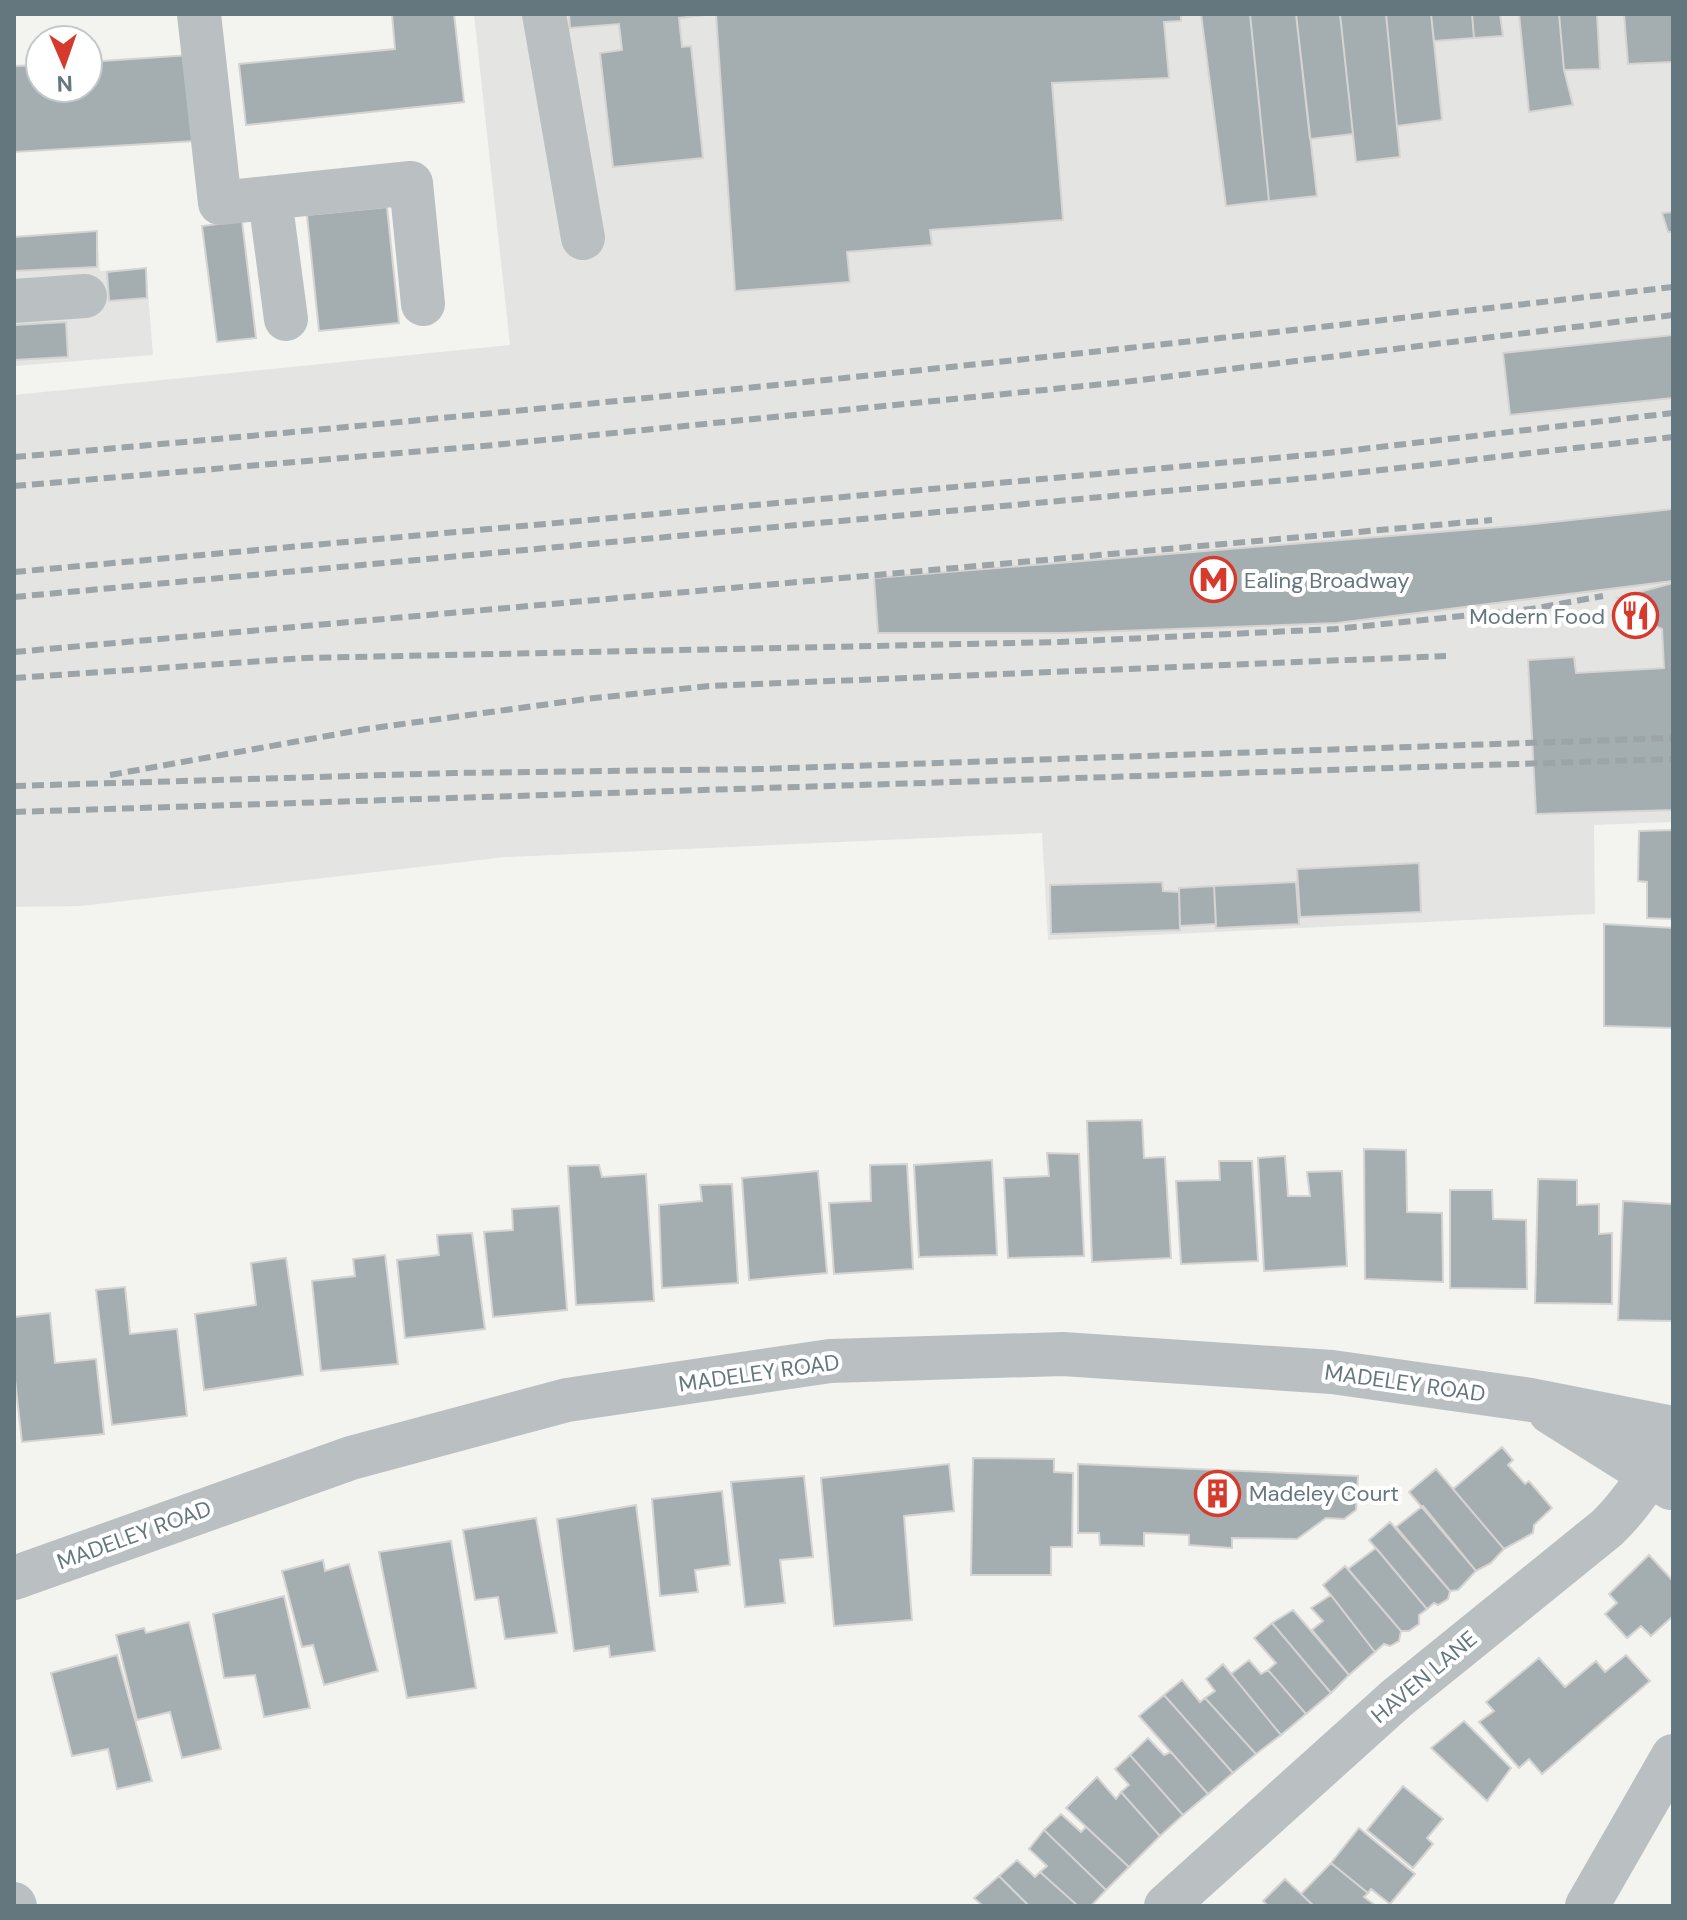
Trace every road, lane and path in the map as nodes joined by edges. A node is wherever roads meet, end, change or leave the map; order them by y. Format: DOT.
graph roads {
  1 [pos="199,14"];
  2 [pos="544,14"];
  3 [pos="270,199"];
  4 [pos="583,238"];
  5 [pos="85,296"];
  6 [pos="14,301"];
  7 [pos="423,304"];
  8 [pos="286,319"];
  9 [pos="1531,1400"];
  10 [pos="1673,1428"];
  11 [pos="1664,1469"];
  12 [pos="14,1578"];
  13 [pos="1673,1756"];
  14 [pos="1166,1906"];
  15 [pos="1587,1906"];
  1 -- 3 [label="street"];
  2 -- 4 [label="street"];
  3 -- 7 [label="street"];
  3 -- 8 [label="street"];
  5 -- 6 [label="street"];
  9 -- 10 [label="street, MADELEY ROAD"];
  9 -- 11 [label="street, MADELEY ROAD"];
  9 -- 12 [label="street, MADELEY ROAD"];
  11 -- 14 [label="street, HAVEN LANE"];
  13 -- 15 [label="street"];
}
